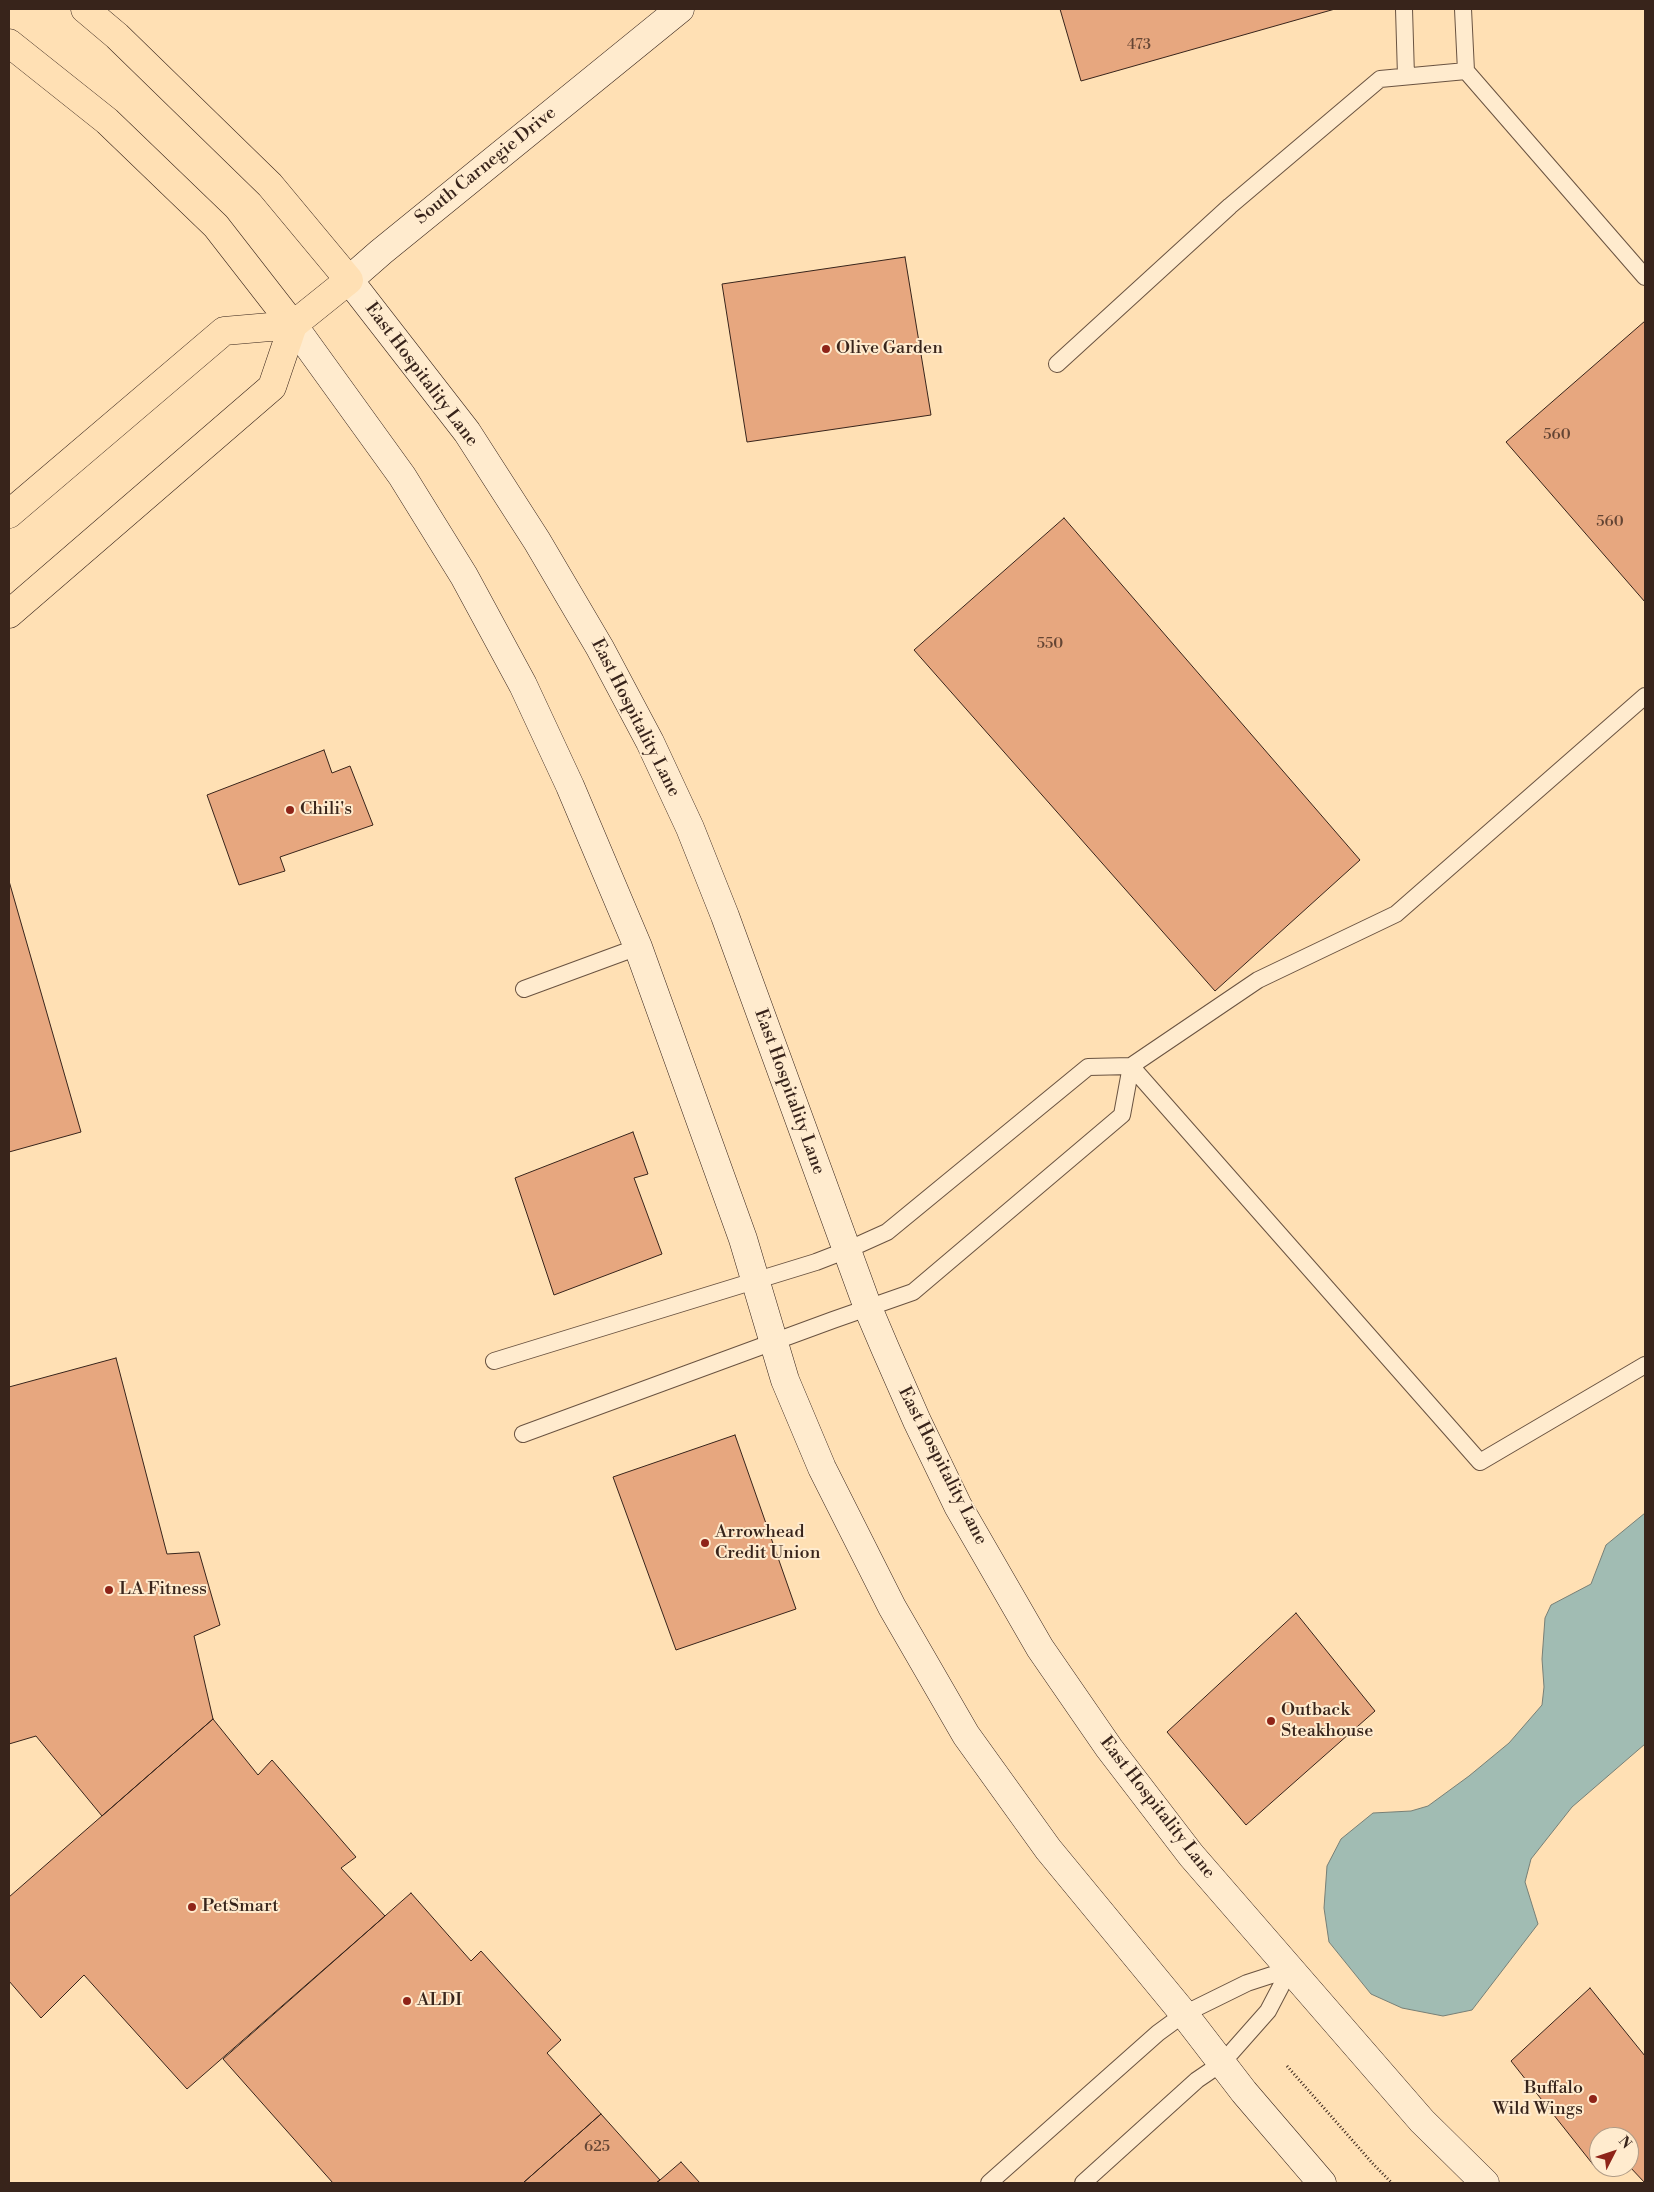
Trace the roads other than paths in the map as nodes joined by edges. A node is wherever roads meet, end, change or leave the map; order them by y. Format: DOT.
graph roads {
  1 [pos="85,9"];
  2 [pos="680,9"];
  3 [pos="1404,9"];
  4 [pos="1463,9"];
  5 [pos="9,43"];
  6 [pos="1466,71"];
  7 [pos="1406,76"];
  8 [pos="1645,278"];
  9 [pos="349,280"];
  10 [pos="293,325"];
  11 [pos="1058,364"];
  12 [pos="9,514"];
  13 [pos="9,614"];
  14 [pos="1645,696"];
  15 [pos="638,947"];
  16 [pos="524,989"];
  17 [pos="1130,1066"];
  18 [pos="847,1250"];
  19 [pos="756,1280"];
  20 [pos="868,1308"];
  21 [pos="774,1343"];
  22 [pos="494,1361"];
  23 [pos="1645,1365"];
  24 [pos="523,1434"];
  25 [pos="1290,1969"];
  26 [pos="1184,2014"];
  27 [pos="1222,2064"];
  28 [pos="989,2183"];
  29 [pos="1083,2183"];
  30 [pos="1322,2183"];
  31 [pos="1485,2183"];
  1 -- 9 [label="main road, East Hospitality Lane"];
  2 -- 9 [label="main road, South Carnegie Drive"];
  3 -- 7 [label="lane"];
  4 -- 6 [label="lane"];
  5 -- 10 [label="main road"];
  6 -- 7 [label="lane"];
  6 -- 8 [label="lane"];
  7 -- 11 [label="lane"];
  9 -- 10 [label="main road, South Carnegie Drive"];
  9 -- 18 [label="main road, East Hospitality Lane"];
  10 -- 12 [label="main road"];
  10 -- 13 [label="main road"];
  10 -- 15 [label="main road"];
  14 -- 17 [label="lane"];
  15 -- 16 [label="lane"];
  15 -- 19 [label="main road"];
  17 -- 18 [label="lane"];
  17 -- 20 [label="lane"];
  17 -- 23 [label="lane"];
  18 -- 19 [label="lane"];
  18 -- 20 [label="main road, East Hospitality Lane"];
  19 -- 21 [label="main road"];
  19 -- 22 [label="lane"];
  20 -- 21 [label="lane"];
  20 -- 25 [label="main road, East Hospitality Lane"];
  21 -- 24 [label="lane"];
  21 -- 26 [label="main road"];
  25 -- 26 [label="lane"];
  25 -- 27 [label="lane"];
  25 -- 31 [label="main road, East Hospitality Lane"];
  26 -- 27 [label="main road"];
  26 -- 28 [label="lane"];
  27 -- 29 [label="lane"];
  27 -- 30 [label="main road"];
}
